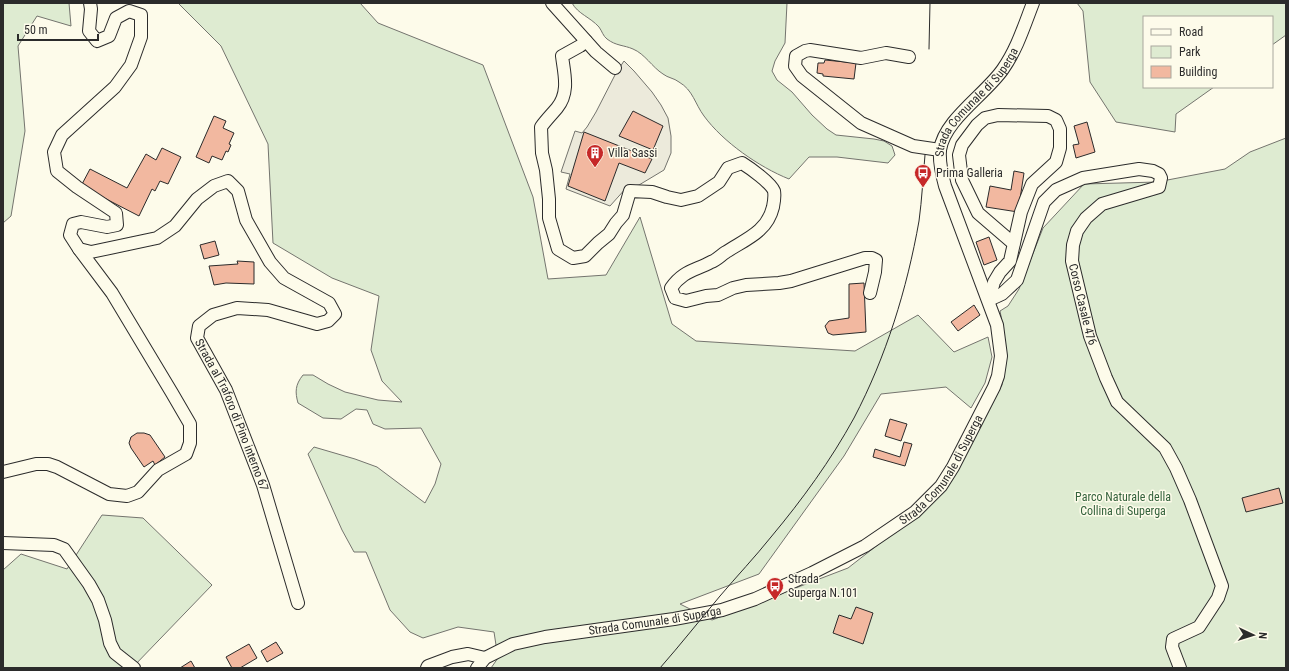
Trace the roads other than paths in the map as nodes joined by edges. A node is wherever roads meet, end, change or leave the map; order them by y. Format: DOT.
graph roads {
  1 [pos="90,3"];
  2 [pos="552,3"];
  3 [pos="1033,3"];
  4 [pos="586,41"];
  5 [pos="909,57"];
  6 [pos="616,68"];
  7 [pos="940,150"];
  8 [pos="1014,244"];
  9 [pos="78,249"];
  10 [pos="870,293"];
  11 [pos="989,300"];
  12 [pos="3,472"];
  13 [pos="3,543"];
  14 [pos="298,603"];
  15 [pos="484,658"];
  16 [pos="134,668"];
  17 [pos="427,668"];
  18 [pos="477,668"];
  19 [pos="1180,668"];
  1 -- 9 [label="street"];
  2 -- 4 [label="street"];
  3 -- 7 [label="street, Strada Comunale di Superga"];
  4 -- 6 [label="street"];
  4 -- 10 [label="street"];
  5 -- 7 [label="street"];
  7 -- 11 [label="street, Strada Comunale di Superga"];
  8 -- 8 [label="street"];
  8 -- 11 [label="street"];
  9 -- 12 [label="street"];
  9 -- 14 [label="street, Strada al Traforo di Pino interno 67"];
  11 -- 15 [label="street, Strada Comunale di Superga"];
  11 -- 19 [label="street, Corso Casale 476"];
  13 -- 16 [label="street"];
  15 -- 17 [label="street"];
  15 -- 18 [label="street, Strada Comunale di Superga"];
}
